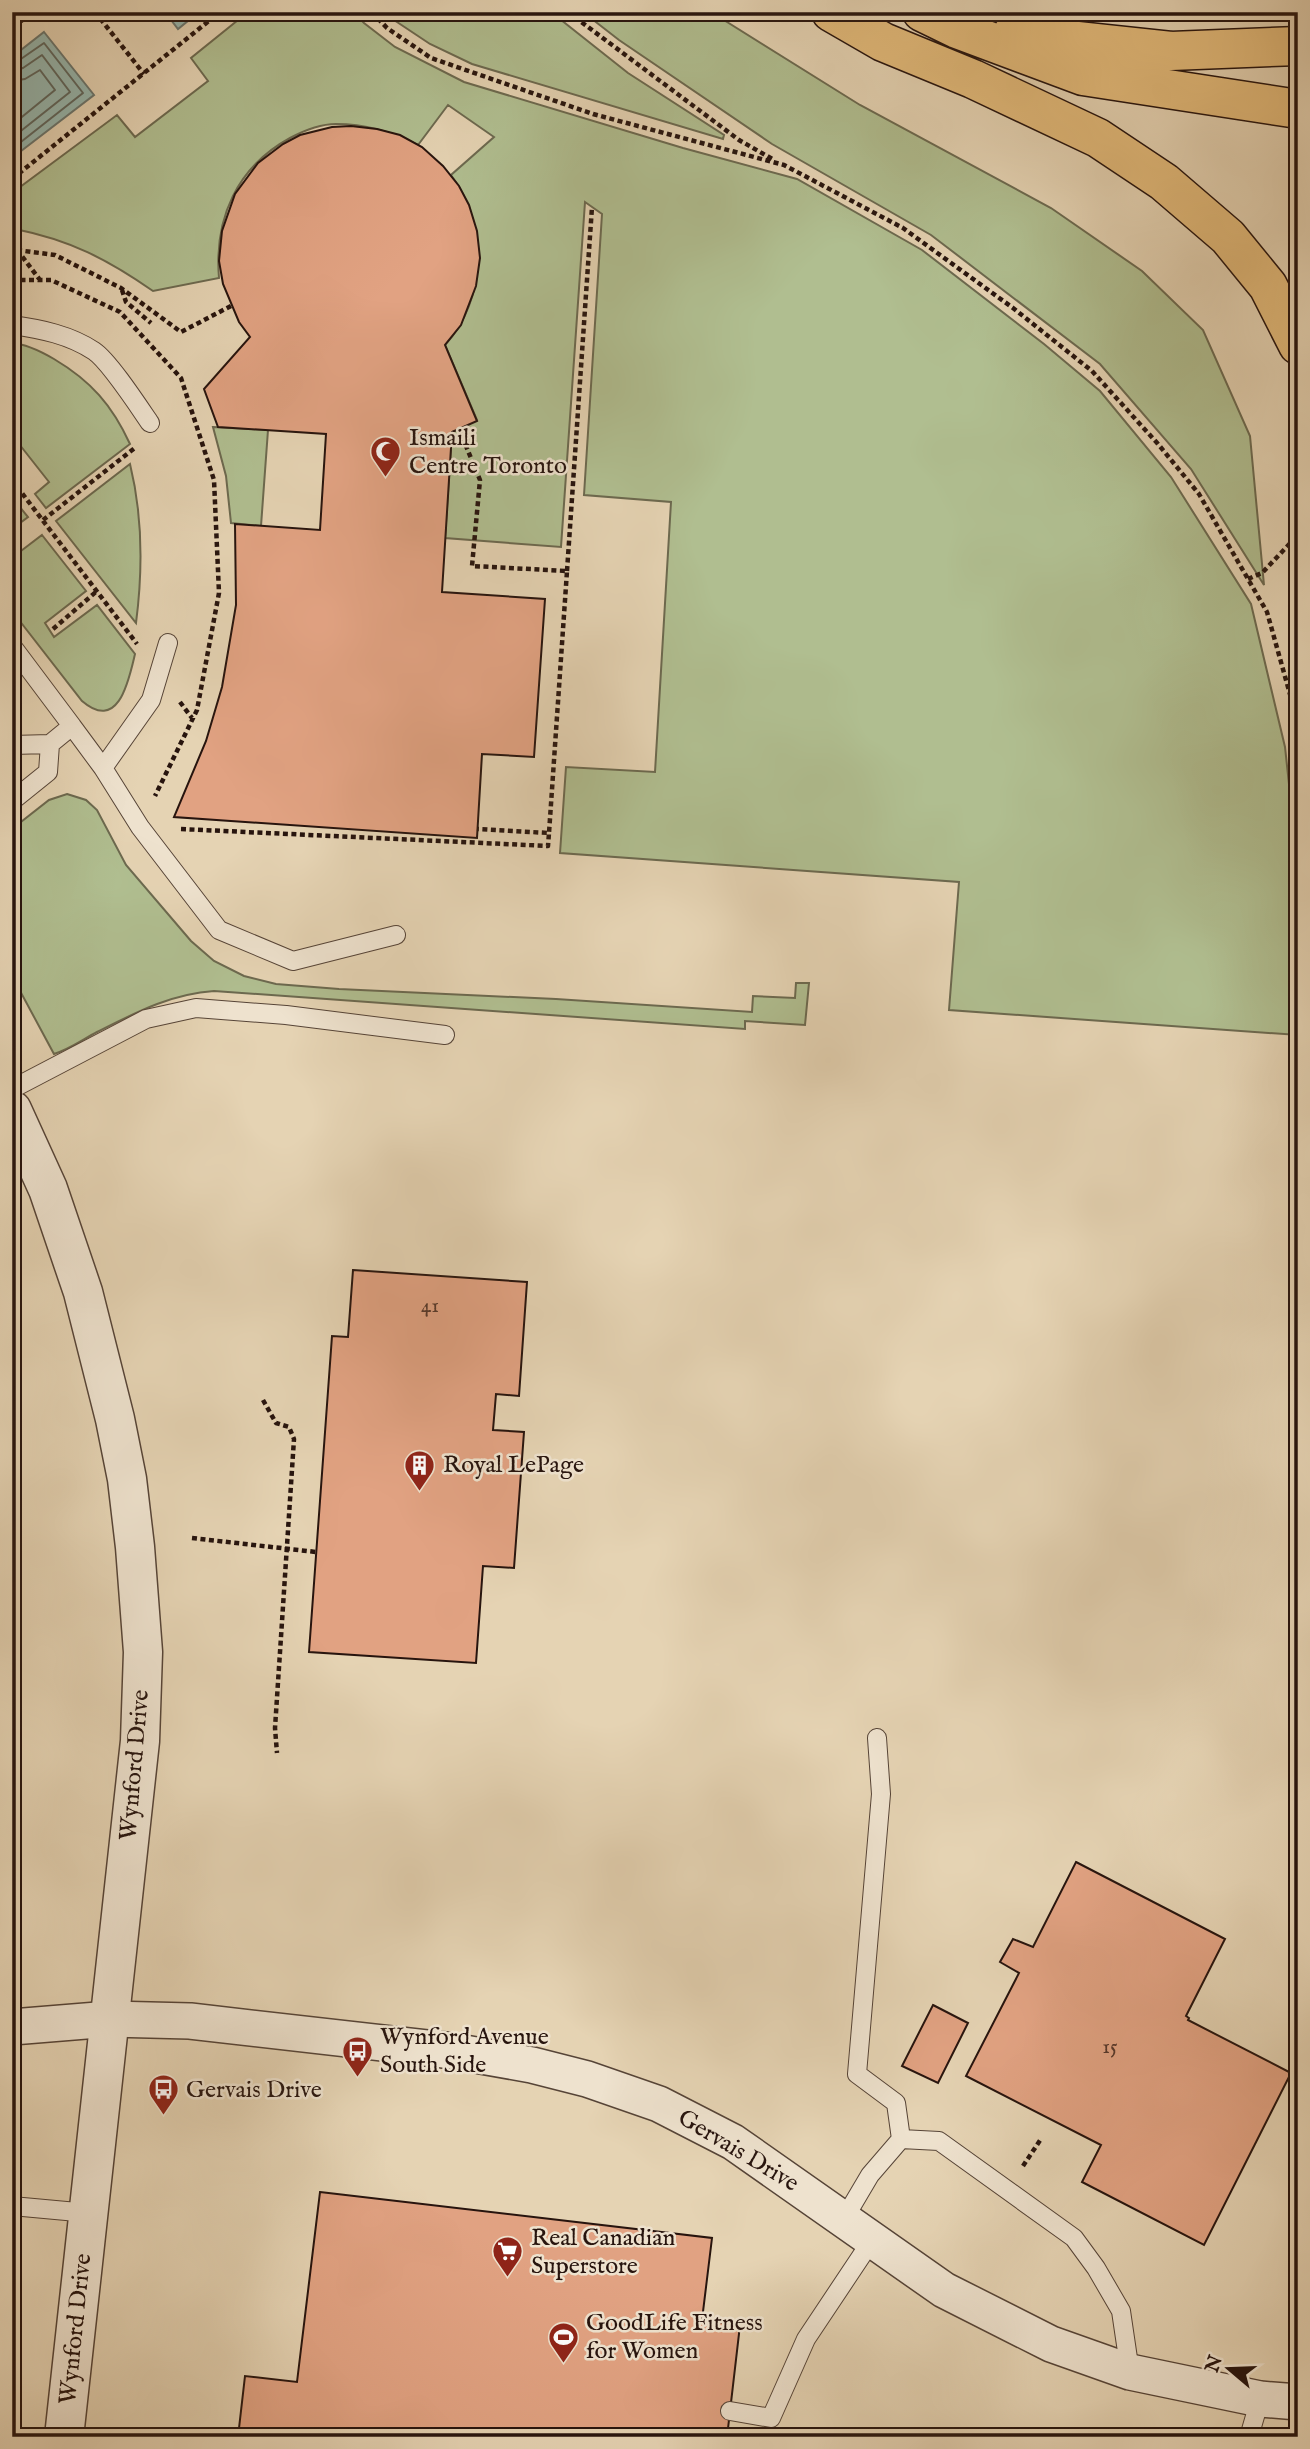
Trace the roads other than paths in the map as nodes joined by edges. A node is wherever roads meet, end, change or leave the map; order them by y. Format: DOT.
graph roads {
  1 [pos="831,12"];
  2 [pos="922,12"];
  3 [pos="957,29"];
  4 [pos="1298,46"];
  5 [pos="1298,109"];
  6 [pos="12,325"];
  7 [pos="1298,345"];
  8 [pos="150,424"];
  9 [pos="169,643"];
  10 [pos="12,646"];
  11 [pos="72,726"];
  12 [pos="50,744"];
  13 [pos="12,745"];
  14 [pos="103,768"];
  15 [pos="12,801"];
  16 [pos="396,935"];
  17 [pos="445,1035"];
  18 [pos="12,1089"];
  19 [pos="12,1110"];
  20 [pos="877,1738"];
  21 [pos="110,2019"];
  22 [pos="12,2027"];
  23 [pos="901,2139"];
  24 [pos="12,2206"];
  25 [pos="88,2213"];
  26 [pos="844,2219"];
  27 [pos="872,2240"];
  28 [pos="1130,2372"];
  29 [pos="1260,2399"];
  30 [pos="1298,2402"];
  31 [pos="730,2411"];
  32 [pos="771,2418"];
  33 [pos="64,2437"];
  34 [pos="772,2437"];
  35 [pos="1249,2437"];
  1 -- 7 [label="highway"];
  2 -- 3 [label="highway"];
  3 -- 4 [label="highway"];
  3 -- 5 [label="highway"];
  6 -- 8 [label="lane"];
  9 -- 14 [label="lane"];
  10 -- 11 [label="lane"];
  11 -- 12 [label="lane"];
  11 -- 14 [label="lane"];
  12 -- 13 [label="lane"];
  12 -- 15 [label="lane"];
  14 -- 16 [label="lane"];
  17 -- 18 [label="lane"];
  19 -- 21 [label="street, Wynford Drive"];
  20 -- 23 [label="lane"];
  21 -- 22 [label="street, Gervais Drive"];
  21 -- 25 [label="street, Wynford Drive"];
  21 -- 26 [label="street, Gervais Drive"];
  23 -- 26 [label="lane"];
  23 -- 28 [label="lane"];
  24 -- 25 [label="lane"];
  25 -- 33 [label="street, Wynford Drive"];
  26 -- 27 [label="street, Gervais Drive"];
  27 -- 28 [label="street, Gervais Drive"];
  27 -- 32 [label="lane"];
  28 -- 29 [label="street, Gervais Drive"];
  29 -- 30 [label="street, Gervais Drive"];
  29 -- 35 [label="lane"];
  31 -- 32 [label="lane"];
  32 -- 34 [label="lane"];
}
